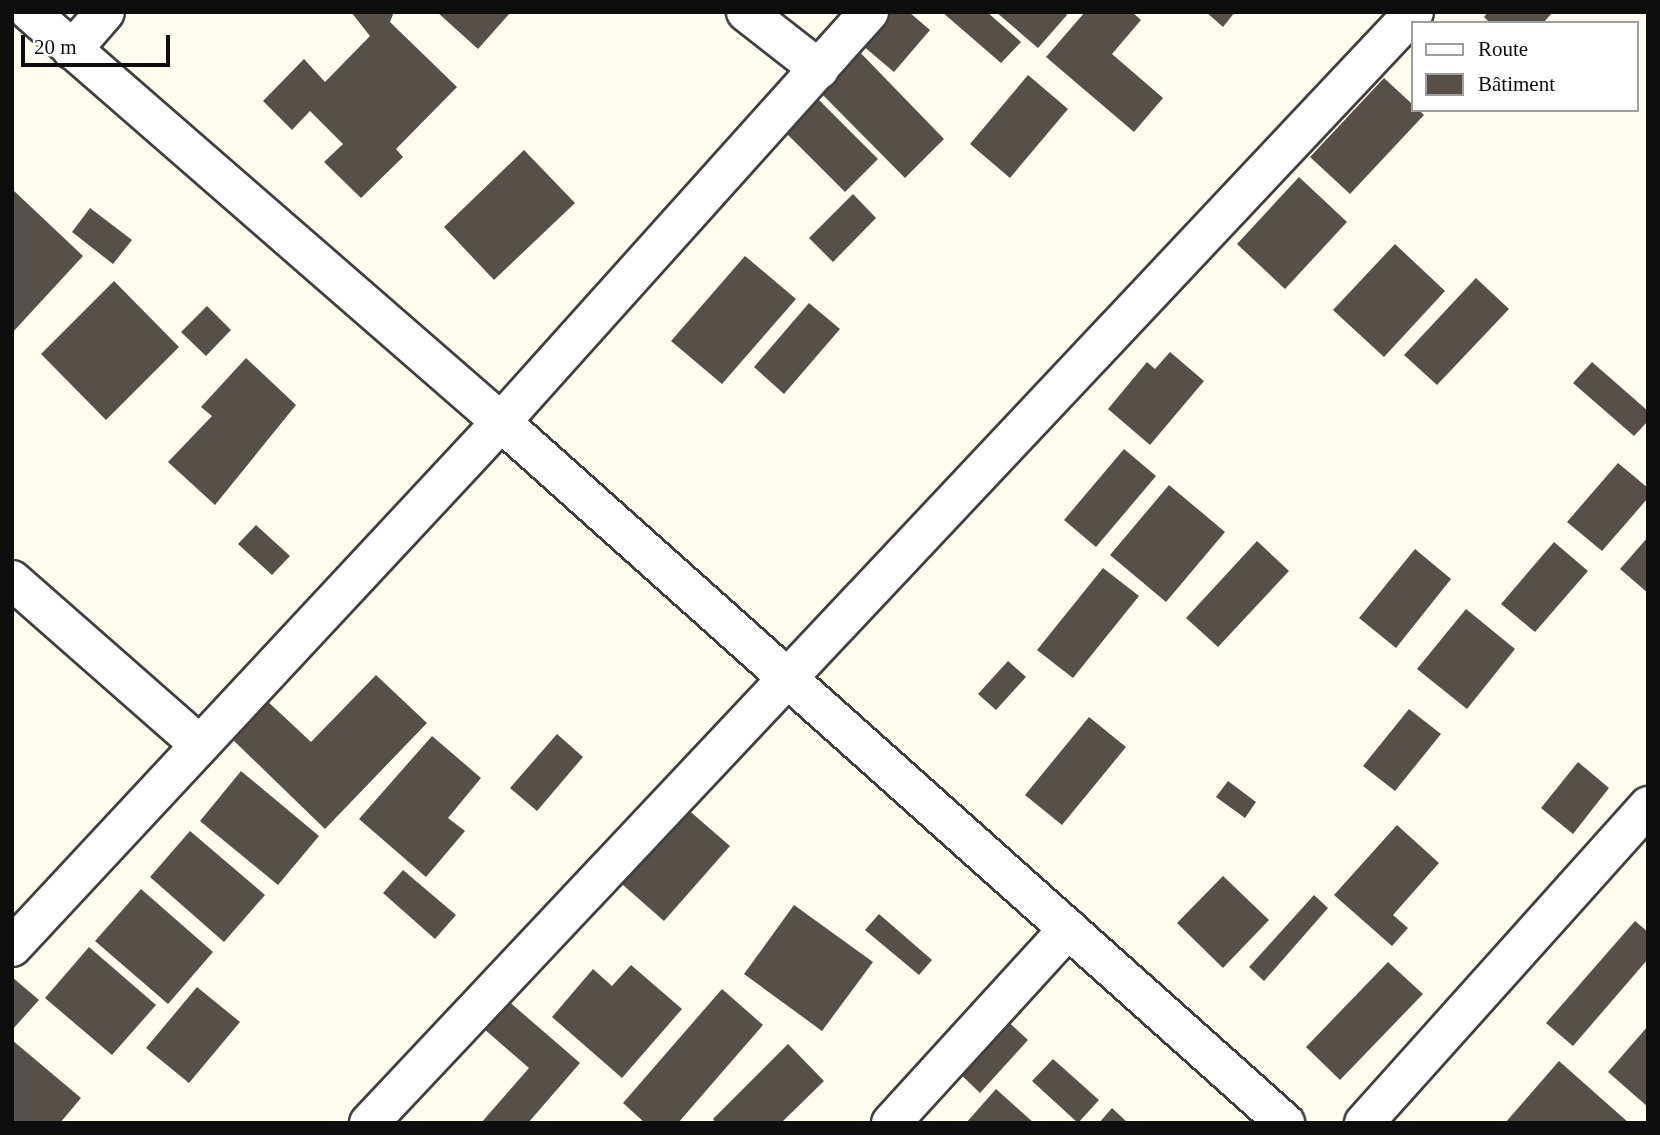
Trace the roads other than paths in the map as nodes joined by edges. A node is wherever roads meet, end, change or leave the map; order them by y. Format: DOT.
graph roads {
  1 [pos="30,12"];
  2 [pos="105,12"];
  3 [pos="746,12"];
  4 [pos="869,12"];
  5 [pos="1414,12"];
  6 [pos="72,50"];
  7 [pos="819,69"];
  8 [pos="501,422"];
  9 [pos="12,580"];
  10 [pos="788,678"];
  11 [pos="200,745"];
  12 [pos="1641,827"];
  13 [pos="1068,929"];
  14 [pos="12,947"];
  15 [pos="369,1123"];
  16 [pos="891,1123"];
  17 [pos="1285,1123"];
  18 [pos="1364,1123"];
  1 -- 6 [label="street"];
  2 -- 6 [label="street"];
  3 -- 7 [label="street"];
  4 -- 7 [label="street"];
  5 -- 10 [label="street"];
  6 -- 8 [label="street"];
  7 -- 8 [label="street"];
  8 -- 10 [label="street"];
  8 -- 11 [label="street"];
  9 -- 11 [label="street"];
  10 -- 13 [label="street"];
  10 -- 15 [label="street"];
  11 -- 14 [label="street"];
  12 -- 18 [label="street"];
  13 -- 16 [label="street"];
  13 -- 17 [label="street"];
}
